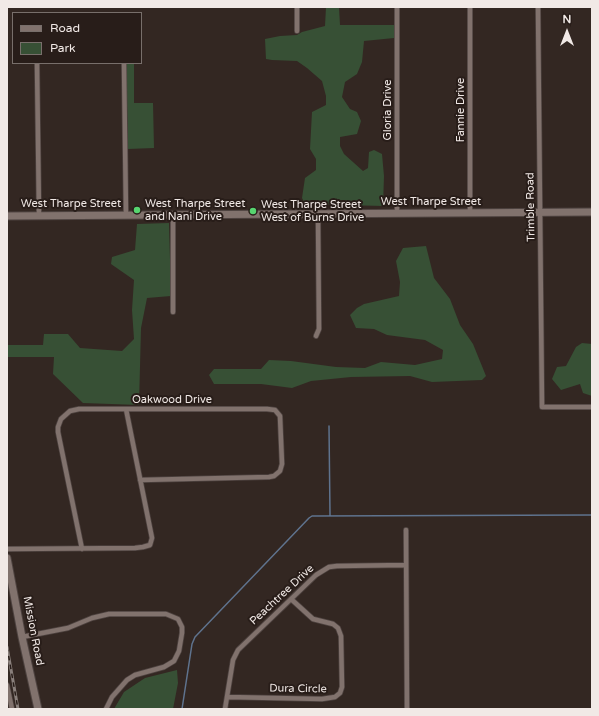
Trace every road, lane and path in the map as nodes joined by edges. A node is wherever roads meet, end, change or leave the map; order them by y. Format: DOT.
graph roads {
  1 [pos="297,7"];
  2 [pos="397,7"];
  3 [pos="470,7"];
  4 [pos="538,7"];
  5 [pos="297,31"];
  6 [pos="37,64"];
  7 [pos="124,64"];
  8 [pos="470,212"];
  9 [pos="540,212"];
  10 [pos="592,212"];
  11 [pos="318,213"];
  12 [pos="397,213"];
  13 [pos="126,214"];
  14 [pos="173,214"];
  15 [pos="39,215"];
  16 [pos="7,216"];
  17 [pos="174,312"];
  18 [pos="316,336"];
  19 [pos="592,407"];
  20 [pos="126,409"];
  21 [pos="140,480"];
  22 [pos="406,530"];
  23 [pos="7,549"];
  24 [pos="82,549"];
  25 [pos="7,558"];
  26 [pos="406,565"];
  27 [pos="291,599"];
  28 [pos="22,637"];
  29 [pos="7,685"];
  30 [pos="227,697"];
  31 [pos="12,709"];
  32 [pos="38,709"];
  33 [pos="106,709"];
  34 [pos="225,709"];
  35 [pos="407,709"];
  1 -- 5 [label="street"];
  2 -- 12 [label="street, Gloria Drive"];
  3 -- 8 [label="street, Fannie Drive"];
  4 -- 9 [label="street, Trimble Road"];
  6 -- 15 [label="street"];
  7 -- 13 [label="street"];
  8 -- 9 [label="main road, West Tharpe Street"];
  8 -- 12 [label="main road, West Tharpe Street"];
  9 -- 10 [label="main road, West Tharpe Street"];
  9 -- 19 [label="street, Trimble Road"];
  11 -- 12 [label="main road, West Tharpe Street"];
  11 -- 14 [label="main road, West Tharpe Street"];
  11 -- 18 [label="street"];
  13 -- 14 [label="main road, West Tharpe Street"];
  13 -- 15 [label="main road, West Tharpe Street"];
  14 -- 17 [label="street"];
  15 -- 16 [label="main road, West Tharpe Street"];
  20 -- 21 [label="street"];
  20 -- 21 [label="street, Oakwood Drive"];
  20 -- 24 [label="street, Oakwood Drive"];
  21 -- 24 [label="street"];
  22 -- 26 [label="street"];
  23 -- 24 [label="street"];
  25 -- 28 [label="main road, Mission Road"];
  26 -- 27 [label="street, Peachtree Drive"];
  26 -- 35 [label="street"];
  27 -- 30 [label="street, Peachtree Drive"];
  27 -- 30 [label="street, Dura Circle"];
  28 -- 32 [label="main road, Mission Road"];
  28 -- 33 [label="street"];
  29 -- 31 [label="street"];
  30 -- 34 [label="street, Peachtree Drive"];
}
